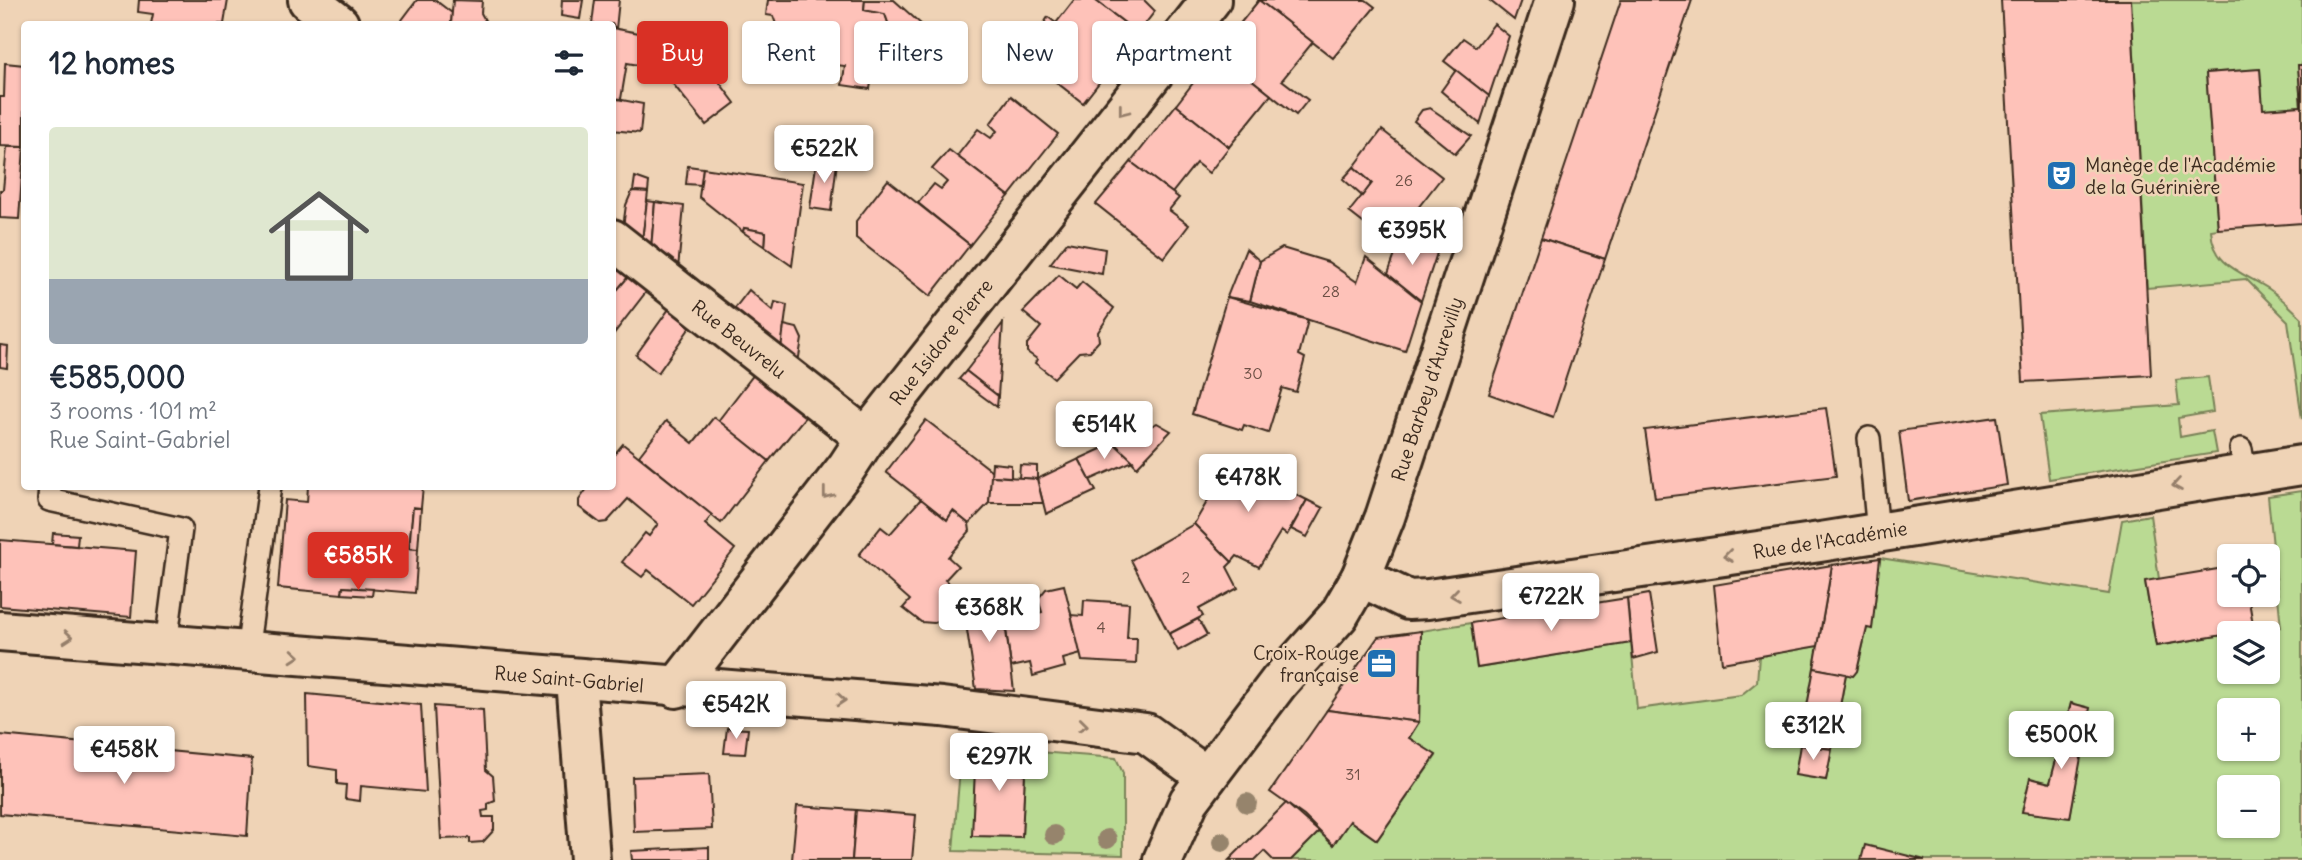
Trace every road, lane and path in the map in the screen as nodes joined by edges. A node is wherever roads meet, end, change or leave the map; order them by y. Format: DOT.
graph roads {
  1 [pos="308,0"];
  2 [pos="1211,0"];
  3 [pos="1555,0"];
  4 [pos="335,21"];
  5 [pos="616,242"];
  6 [pos="866,438"];
  7 [pos="1869,438"];
  8 [pos="2302,465"];
  9 [pos="50,490"];
  10 [pos="269,490"];
  11 [pos="1878,533"];
  12 [pos="1361,577"];
  13 [pos="0,631"];
  14 [pos="166,645"];
  15 [pos="247,652"];
  16 [pos="576,679"];
  17 [pos="676,688"];
  18 [pos="1208,777"];
  19 [pos="590,860"];
  20 [pos="1163,860"];
  1 -- 4 [label="street"];
  2 -- 6 [label="street, Rue Isidore Pierre, one-way"];
  3 -- 12 [label="street, Rue Barbey d'Aurevilly"];
  5 -- 6 [label="street, Rue Beuvrelu"];
  6 -- 17 [label="street, Rue Isidore Pierre, one-way"];
  7 -- 11 [label="lane"];
  8 -- 11 [label="street, Rue de l'Académie, one-way"];
  9 -- 14 [label="lane"];
  10 -- 15 [label="lane"];
  11 -- 12 [label="street, Rue de l'Académie, one-way"];
  12 -- 18 [label="street, Rue Barbey d'Aurevilly"];
  13 -- 14 [label="street, Rue Saint-Gabriel, one-way"];
  14 -- 15 [label="street, Rue Saint-Gabriel"];
  15 -- 16 [label="street, Rue Saint-Gabriel, one-way"];
  16 -- 17 [label="street, Rue Saint-Gabriel"];
  16 -- 19 [label="street"];
  17 -- 18 [label="street, Rue Saint-Gabriel, one-way"];
  18 -- 20 [label="street, Rue Barbey d'Aurevilly"];
}
